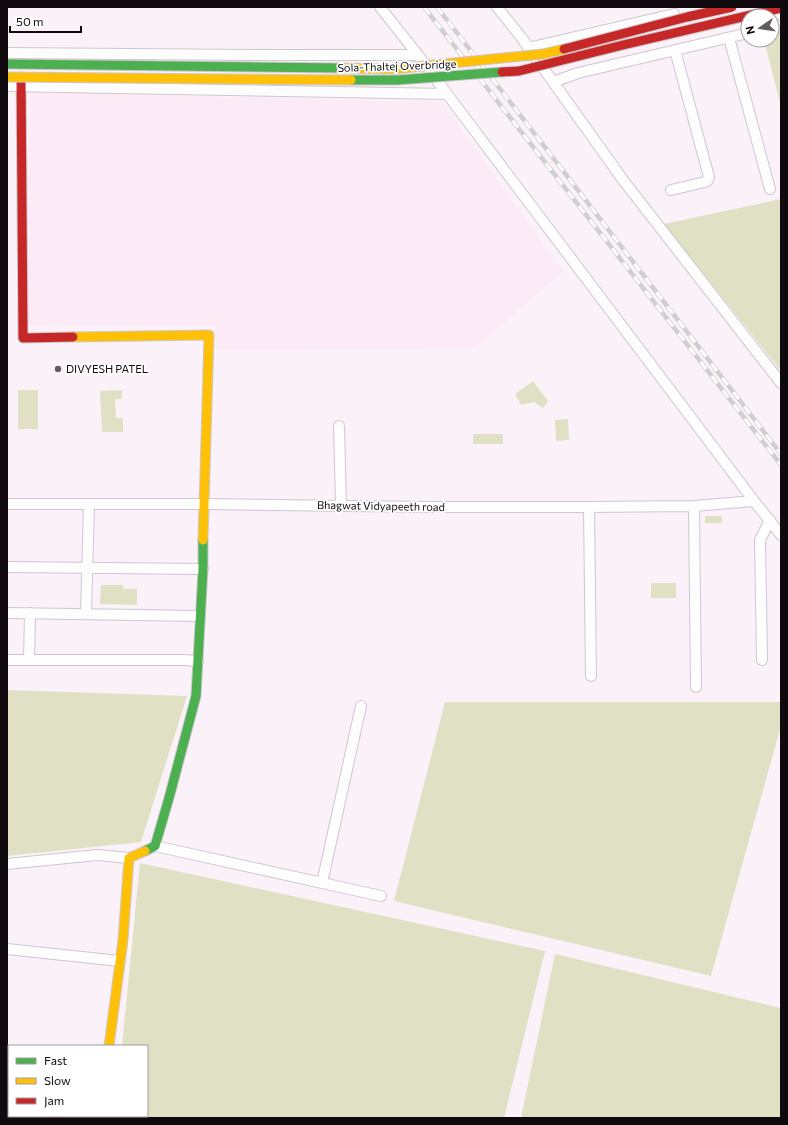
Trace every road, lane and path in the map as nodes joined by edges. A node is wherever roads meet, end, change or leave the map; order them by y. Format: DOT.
graph roads {
  1 [pos="380,7"];
  2 [pos="497,7"];
  3 [pos="657,7"];
  4 [pos="703,7"];
  5 [pos="732,7"];
  6 [pos="781,8"];
  7 [pos="663,16"];
  8 [pos="740,35"];
  9 [pos="729,38"];
  10 [pos="528,48"];
  11 [pos="675,50"];
  12 [pos="7,53"];
  13 [pos="418,55"];
  14 [pos="7,64"];
  15 [pos="7,77"];
  16 [pos="21,81"];
  17 [pos="553,82"];
  18 [pos="7,86"];
  19 [pos="447,94"];
  20 [pos="770,189"];
  21 [pos="671,190"];
  22 [pos="781,383"];
  23 [pos="339,426"];
  24 [pos="754,501"];
  25 [pos="7,504"];
  26 [pos="89,504"];
  27 [pos="204,504"];
  28 [pos="341,506"];
  29 [pos="694,506"];
  30 [pos="589,507"];
  31 [pos="770,520"];
  32 [pos="781,535"];
  33 [pos="7,567"];
  34 [pos="87,568"];
  35 [pos="203,569"];
  36 [pos="7,613"];
  37 [pos="30,613"];
  38 [pos="86,614"];
  39 [pos="200,616"];
  40 [pos="7,660"];
  41 [pos="29,660"];
  42 [pos="762,660"];
  43 [pos="198,661"];
  44 [pos="591,676"];
  45 [pos="696,687"];
  46 [pos="361,706"];
  47 [pos="155,846"];
  48 [pos="129,858"];
  49 [pos="7,864"];
  50 [pos="322,883"];
  51 [pos="381,896"];
  52 [pos="7,949"];
  53 [pos="120,961"];
  54 [pos="109,1045"];
  1 -- 13 [label="street"];
  2 -- 10 [label="street"];
  3 -- 7 [label="street"];
  4 -- 7 [label="street"];
  5 -- 14 [label="street, Sola-Thaltej Overbridge, bridge"];
  6 -- 16 [label="street, Sola-Thaltej Overbridge, bridge"];
  7 -- 10 [label="street"];
  8 -- 9 [label="street"];
  9 -- 11 [label="street"];
  9 -- 20 [label="street"];
  10 -- 17 [label="street"];
  11 -- 17 [label="street"];
  11 -- 21 [label="street"];
  12 -- 13 [label="street"];
  13 -- 19 [label="street"];
  15 -- 16 [label="street, Sola-Thaltej Overbridge, bridge"];
  16 -- 18 [label="street"];
  16 -- 19 [label="street"];
  16 -- 27 [label="street"];
  17 -- 22 [label="street"];
  19 -- 24 [label="street"];
  23 -- 28 [label="street"];
  24 -- 29 [label="street, Bhagwat Vidyapeeth road"];
  24 -- 31 [label="street"];
  25 -- 26 [label="street, Bhagwat Vidyapeeth road"];
  26 -- 27 [label="street, Bhagwat Vidyapeeth road"];
  26 -- 34 [label="street"];
  27 -- 28 [label="street, Bhagwat Vidyapeeth road"];
  27 -- 35 [label="street"];
  28 -- 30 [label="street, Bhagwat Vidyapeeth road"];
  29 -- 30 [label="street, Bhagwat Vidyapeeth road"];
  29 -- 45 [label="street"];
  30 -- 44 [label="street"];
  31 -- 32 [label="street"];
  31 -- 42 [label="street"];
  33 -- 34 [label="street"];
  34 -- 35 [label="street"];
  34 -- 38 [label="street"];
  35 -- 39 [label="street"];
  36 -- 37 [label="street"];
  37 -- 38 [label="street"];
  37 -- 41 [label="street"];
  38 -- 39 [label="street"];
  39 -- 43 [label="street"];
  40 -- 41 [label="street"];
  41 -- 43 [label="street"];
  43 -- 47 [label="street"];
  46 -- 50 [label="street"];
  47 -- 48 [label="street"];
  47 -- 50 [label="street"];
  48 -- 49 [label="street"];
  48 -- 53 [label="street"];
  50 -- 51 [label="street"];
  52 -- 53 [label="street"];
  53 -- 54 [label="street"];
}
